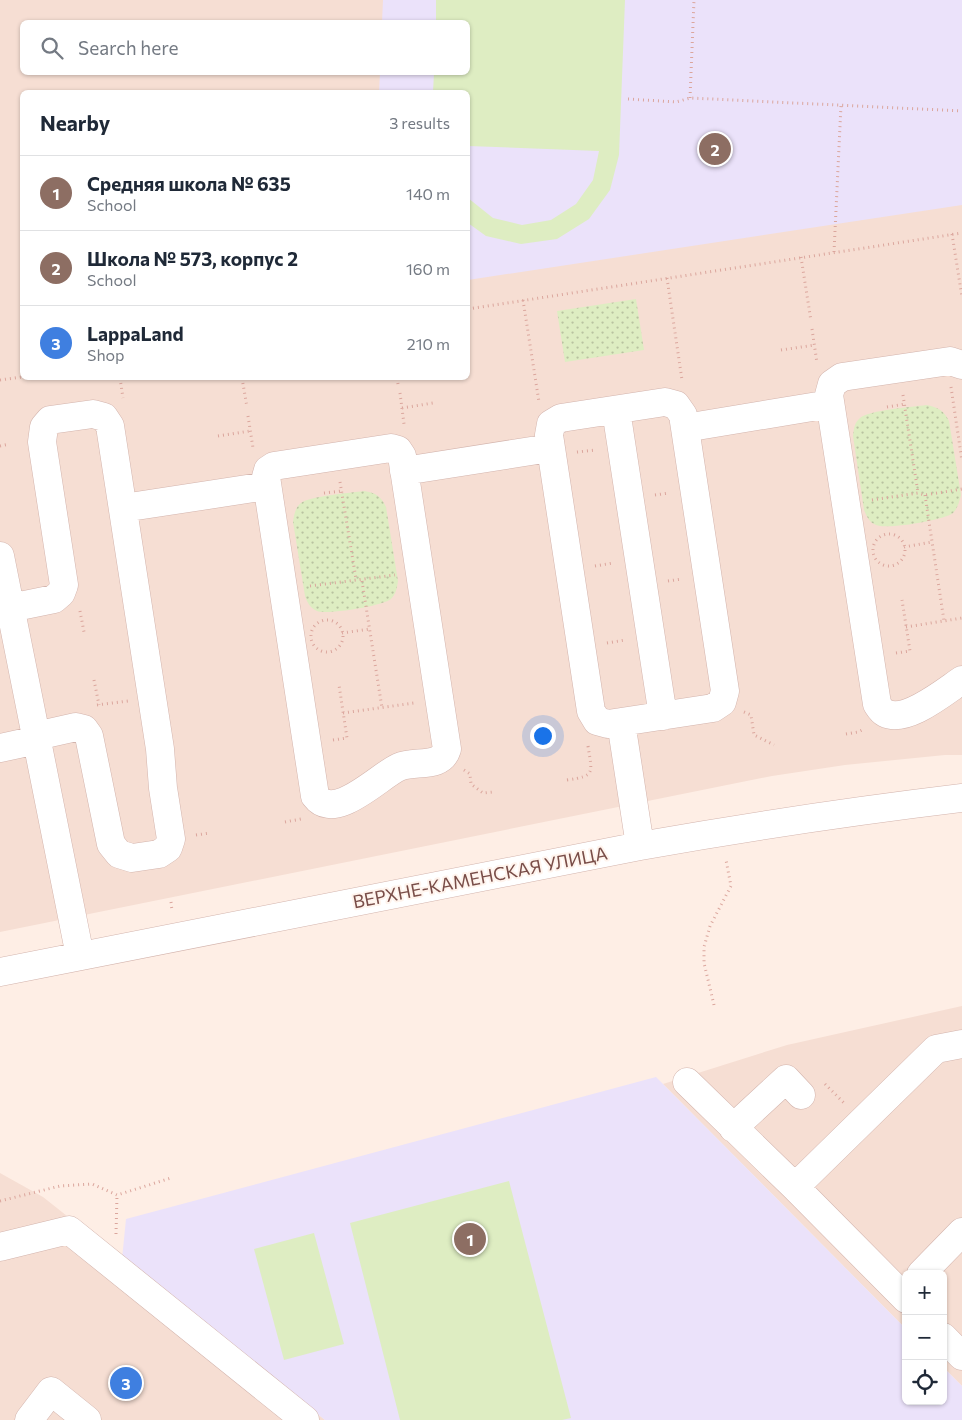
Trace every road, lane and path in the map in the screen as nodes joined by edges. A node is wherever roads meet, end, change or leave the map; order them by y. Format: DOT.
graph roads {
  1 [pos="694,0"];
  2 [pos="690,98"];
  3 [pos="628,100"];
  4 [pos="841,105"];
  5 [pos="962,111"];
  6 [pos="962,232"];
  7 [pos="952,234"];
  8 [pos="834,252"];
  9 [pos="801,258"];
  10 [pos="667,278"];
  11 [pos="962,297"];
  12 [pos="523,300"];
  13 [pos="470,308"];
  14 [pos="811,320"];
  15 [pos="812,329"];
  16 [pos="815,345"];
  17 [pos="781,350"];
  18 [pos="959,374"];
  19 [pos="20,377"];
  20 [pos="0,380"];
  21 [pos="242,380"];
  22 [pos="397,380"];
  23 [pos="398,384"];
  24 [pos="831,394"];
  25 [pos="433,403"];
  26 [pos="887,407"];
  27 [pos="247,408"];
  28 [pos="402,408"];
  29 [pos="616,410"];
  30 [pos="681,417"];
  31 [pos="250,431"];
  32 [pos="218,436"];
  33 [pos="551,443"];
  34 [pos="9,444"];
  35 [pos="0,446"];
  36 [pos="622,446"];
  37 [pos="962,461"];
  38 [pos="404,471"];
  39 [pos="339,475"];
  40 [pos="267,486"];
  41 [pos="694,489"];
  42 [pos="962,489"];
  43 [pos="342,491"];
  44 [pos="324,493"];
  45 [pos="918,493"];
  46 [pos="925,495"];
  47 [pos="630,499"];
  48 [pos="863,501"];
  49 [pos="123,508"];
  50 [pos="932,542"];
  51 [pos="904,547"];
  52 [pos="0,556"];
  53 [pos="569,569"];
  54 [pos="641,573"];
  55 [pos="397,575"];
  56 [pos="708,575"];
  57 [pos="356,579"];
  58 [pos="362,580"];
  59 [pos="303,587"];
  60 [pos="902,600"];
  61 [pos="10,608"];
  62 [pos="962,618"];
  63 [pos="944,621"];
  64 [pos="906,627"];
  65 [pos="370,629"];
  66 [pos="342,633"];
  67 [pos="651,636"];
  68 [pos="581,647"];
  69 [pos="892,653"];
  70 [pos="94,680"];
  71 [pos="962,680"];
  72 [pos="339,685"];
  73 [pos="152,697"];
  74 [pos="422,701"];
  75 [pos="722,702"];
  76 [pos="99,705"];
  77 [pos="90,706"];
  78 [pos="382,708"];
  79 [pos="343,713"];
  80 [pos="663,716"];
  81 [pos="609,722"];
  82 [pos="36,738"];
  83 [pos="329,741"];
  84 [pos="774,745"];
  85 [pos="0,748"];
  86 [pos="445,756"];
  87 [pos="567,780"];
  88 [pos="493,792"];
  89 [pos="962,798"];
  90 [pos="640,846"];
  91 [pos="726,860"];
  92 [pos="80,956"];
  93 [pos="0,972"];
  94 [pos="714,1005"];
  95 [pos="962,1044"];
  96 [pos="687,1082"];
  97 [pos="801,1095"];
  98 [pos="733,1128"];
  99 [pos="171,1178"];
  100 [pos="795,1187"];
  101 [pos="0,1201"];
  102 [pos="962,1232"];
  103 [pos="0,1247"];
  104 [pos="925,1270"];
  105 [pos="902,1292"];
  106 [pos="947,1341"];
  107 [pos="962,1356"];
  108 [pos="302,1419"];
  109 [pos="29,1420"];
  110 [pos="87,1420"];
  1 -- 2 [label="path"];
  2 -- 3 [label="path"];
  2 -- 4 [label="path"];
  4 -- 5 [label="path"];
  4 -- 8 [label="path"];
  6 -- 7 [label="path"];
  7 -- 8 [label="path"];
  7 -- 11 [label="path"];
  8 -- 9 [label="path"];
  9 -- 10 [label="path"];
  9 -- 14 [label="path"];
  10 -- 12 [label="path"];
  10 -- 30 [label="path"];
  12 -- 13 [label="path"];
  12 -- 33 [label="path"];
  15 -- 16 [label="path"];
  16 -- 17 [label="path"];
  16 -- 24 [label="path"];
  18 -- 24 [label="street"];
  18 -- 37 [label="path"];
  19 -- 20 [label="path"];
  21 -- 27 [label="path"];
  22 -- 23 [label="path"];
  24 -- 30 [label="street"];
  24 -- 71 [label="street"];
  25 -- 28 [label="path"];
  26 -- 45 [label="path"];
  29 -- 30 [label="street"];
  29 -- 33 [label="street"];
  29 -- 36 [label="street"];
  30 -- 41 [label="street"];
  31 -- 32 [label="path"];
  33 -- 36 [label="path"];
  33 -- 38 [label="street"];
  33 -- 53 [label="street"];
  34 -- 35 [label="path"];
  36 -- 47 [label="street"];
  38 -- 40 [label="street"];
  38 -- 86 [label="street"];
  39 -- 43 [label="path"];
  40 -- 49 [label="street"];
  40 -- 86 [label="street"];
  41 -- 47 [label="path"];
  41 -- 56 [label="street"];
  42 -- 46 [label="path"];
  43 -- 44 [label="path"];
  43 -- 57 [label="path"];
  45 -- 46 [label="path"];
  45 -- 48 [label="path"];
  46 -- 50 [label="path"];
  47 -- 54 [label="street"];
  49 -- 61 [label="street"];
  49 -- 73 [label="street"];
  50 -- 51 [label="path"];
  50 -- 63 [label="path"];
  51 -- 51 [label="path"];
  52 -- 61 [label="street"];
  53 -- 54 [label="path"];
  53 -- 68 [label="street"];
  54 -- 56 [label="path"];
  54 -- 67 [label="street"];
  55 -- 58 [label="path"];
  56 -- 75 [label="street"];
  57 -- 58 [label="path"];
  57 -- 59 [label="path"];
  58 -- 65 [label="path"];
  60 -- 64 [label="path"];
  61 -- 82 [label="street"];
  62 -- 63 [label="path"];
  63 -- 64 [label="path"];
  64 -- 69 [label="path"];
  65 -- 66 [label="path"];
  65 -- 78 [label="path"];
  66 -- 66 [label="path"];
  67 -- 68 [label="path"];
  67 -- 80 [label="street"];
  68 -- 81 [label="street"];
  70 -- 76 [label="path"];
  72 -- 79 [label="path"];
  73 -- 76 [label="path"];
  73 -- 82 [label="street"];
  74 -- 78 [label="path"];
  75 -- 80 [label="street"];
  75 -- 84 [label="path"];
  76 -- 77 [label="path"];
  78 -- 79 [label="path"];
  79 -- 83 [label="path"];
  80 -- 81 [label="street"];
  81 -- 87 [label="path"];
  81 -- 90 [label="street"];
  82 -- 85 [label="street"];
  82 -- 92 [label="street"];
  86 -- 88 [label="path"];
  89 -- 90 [label="street, ВЕРХНЕ-КАМЕНСКАЯ УЛИЦА"];
  90 -- 92 [label="street, ВЕРХНЕ-КАМЕНСКАЯ УЛИЦА"];
  91 -- 94 [label="path"];
  92 -- 93 [label="street, ВЕРХНЕ-КАМЕНСКАЯ УЛИЦА"];
  95 -- 100 [label="street"];
  96 -- 98 [label="street"];
  97 -- 98 [label="street"];
  98 -- 100 [label="street"];
  99 -- 101 [label="path"];
  100 -- 105 [label="street"];
  102 -- 104 [label="street"];
  103 -- 108 [label="street"];
  106 -- 107 [label="street"];
  109 -- 110 [label="street"];
}
